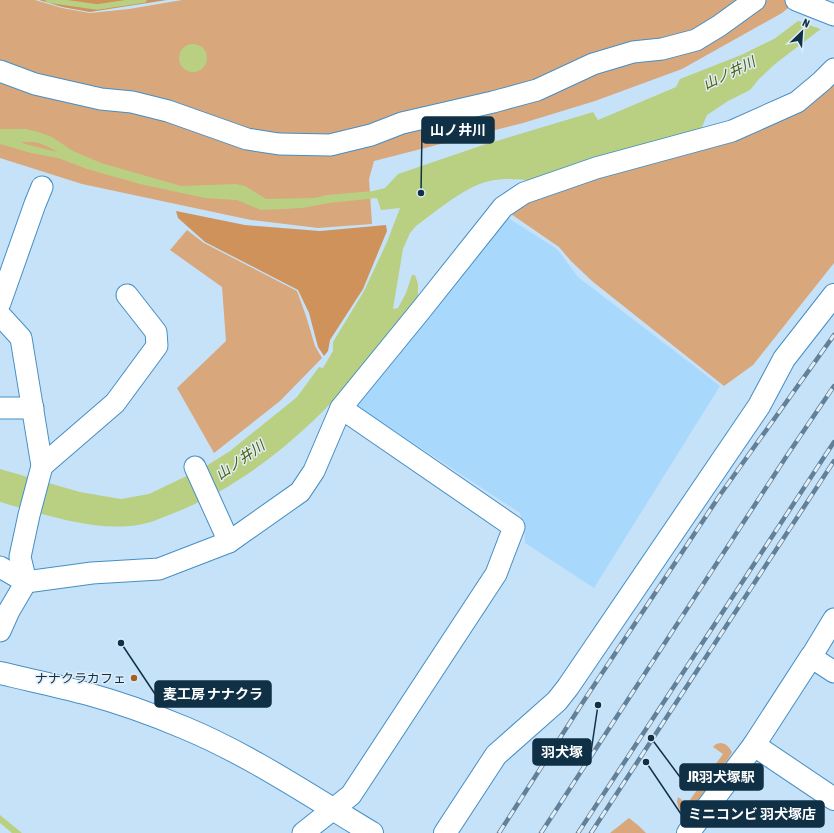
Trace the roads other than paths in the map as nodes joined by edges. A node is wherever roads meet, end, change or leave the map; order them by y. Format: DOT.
graph roads {
  1 [pos="755,0"];
  2 [pos="796,0"];
  3 [pos="834,15"];
  4 [pos="834,69"];
  5 [pos="0,71"];
  6 [pos="42,187"];
  7 [pos="127,294"];
  8 [pos="834,295"];
  9 [pos="0,303"];
  10 [pos="0,315"];
  11 [pos="0,408"];
  12 [pos="33,408"];
  13 [pos="340,408"];
  14 [pos="194,467"];
  15 [pos="40,473"];
  16 [pos="229,542"];
  17 [pos="0,567"];
  18 [pos="26,582"];
  19 [pos="834,618"];
  20 [pos="0,631"];
  21 [pos="811,657"];
  22 [pos="834,672"];
  23 [pos="0,673"];
  24 [pos="754,745"];
  25 [pos="834,799"];
  26 [pos="332,809"];
  27 [pos="690,832"];
  28 [pos="303,833"];
  29 [pos="372,833"];
  30 [pos="445,833"];
  1 -- 5 [label="street"];
  2 -- 3 [label="street"];
  4 -- 13 [label="street"];
  6 -- 9 [label="street"];
  7 -- 15 [label="street"];
  8 -- 30 [label="street"];
  10 -- 12 [label="street"];
  11 -- 12 [label="street"];
  12 -- 15 [label="street"];
  13 -- 16 [label="street"];
  13 -- 26 [label="street"];
  14 -- 16 [label="street"];
  15 -- 18 [label="street"];
  16 -- 18 [label="street"];
  17 -- 18 [label="street"];
  18 -- 20 [label="street"];
  19 -- 21 [label="street"];
  21 -- 22 [label="street"];
  21 -- 24 [label="street"];
  23 -- 26 [label="street"];
  24 -- 25 [label="street"];
  24 -- 27 [label="street"];
  26 -- 28 [label="street"];
  26 -- 29 [label="street"];
}
